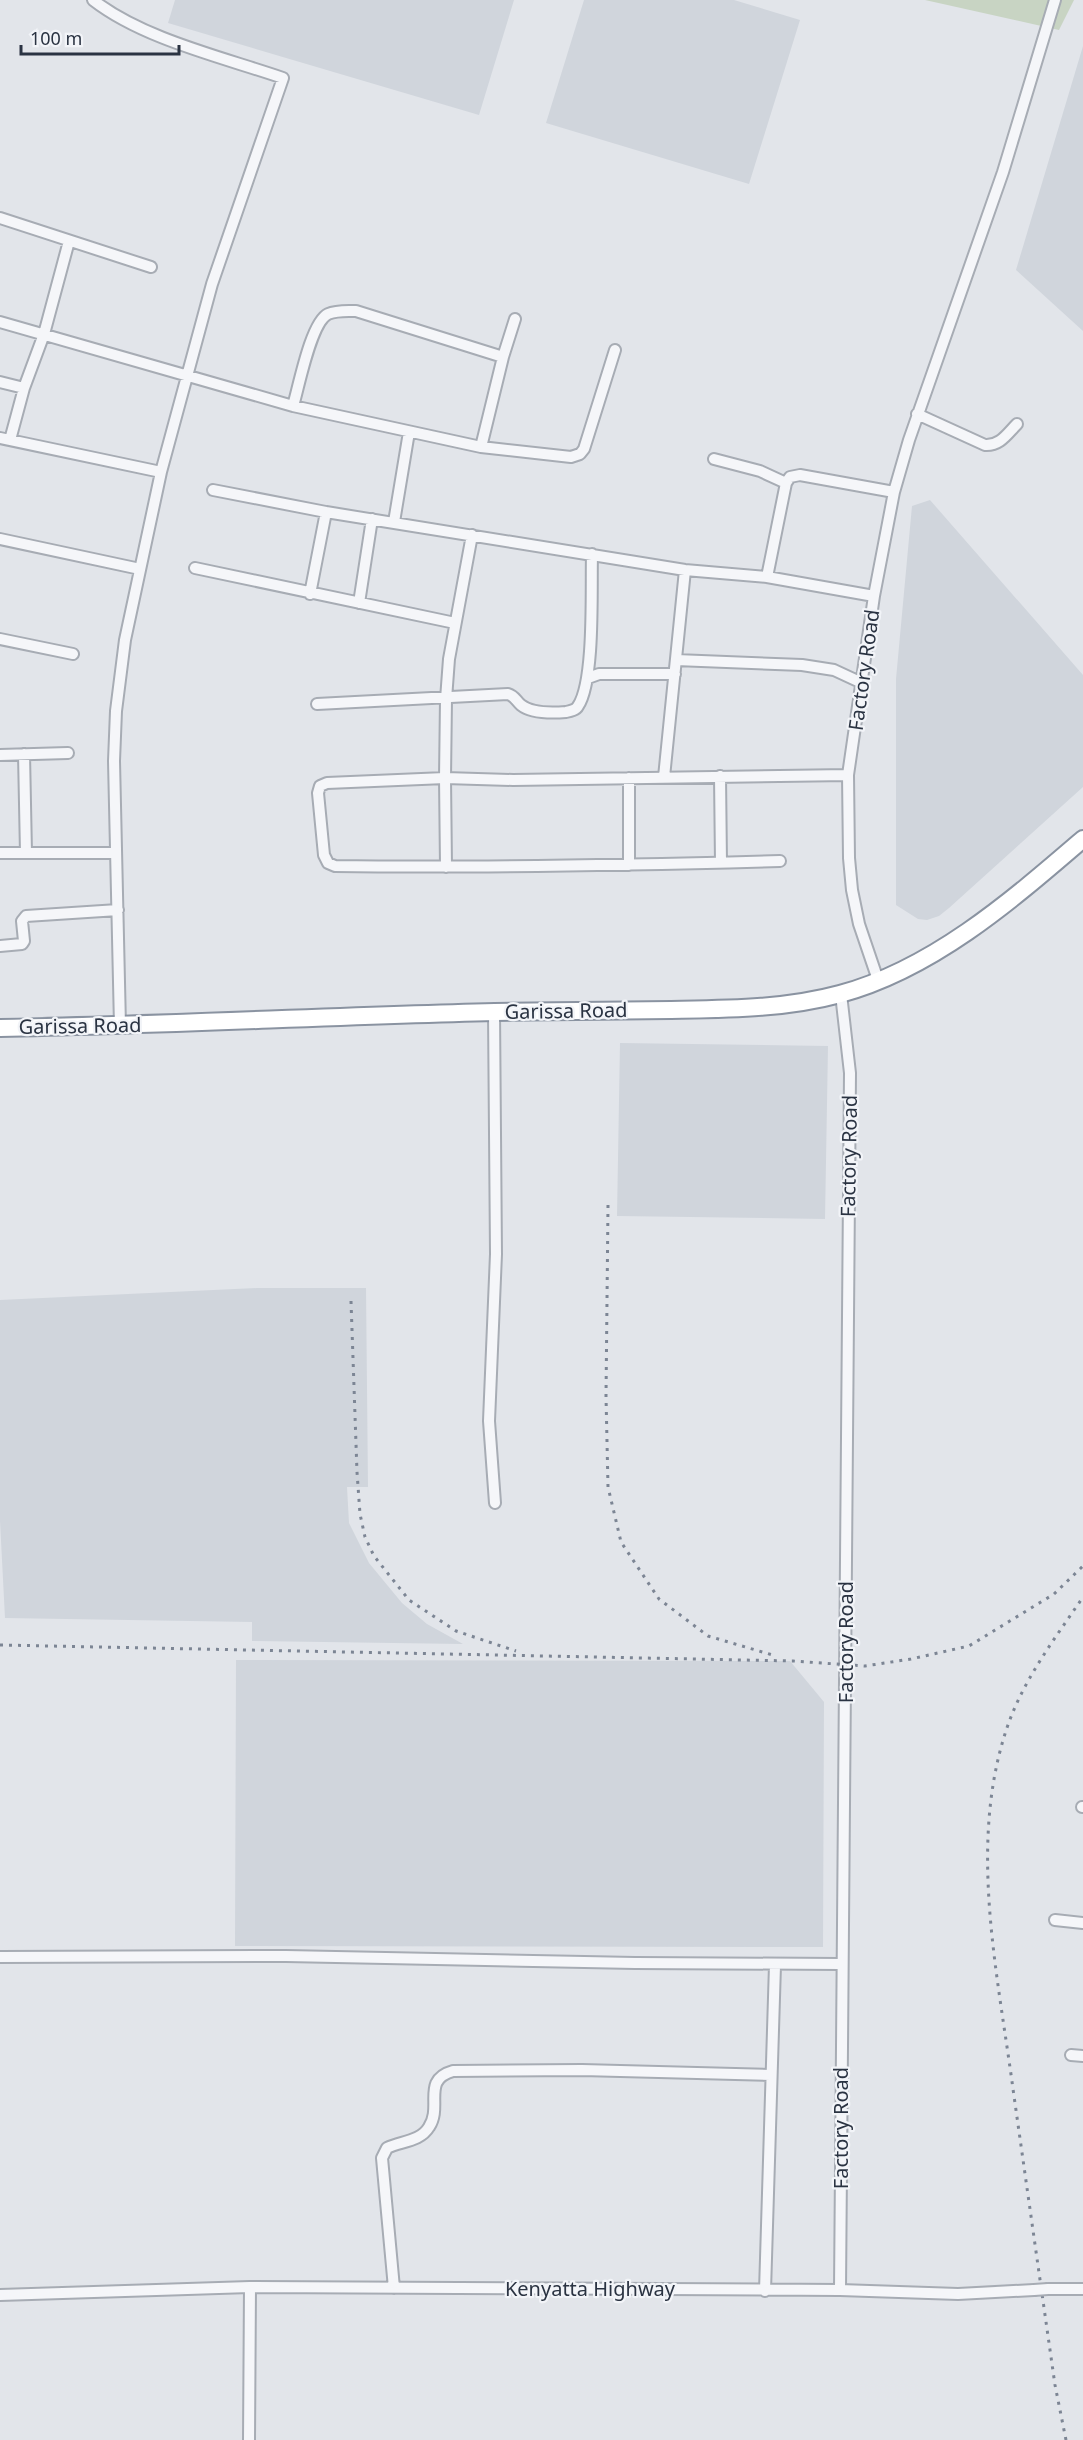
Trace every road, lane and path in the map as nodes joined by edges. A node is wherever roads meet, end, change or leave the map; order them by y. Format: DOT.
graph roads {
  1 [pos="93,0"];
  2 [pos="1055,0"];
  3 [pos="0,218"];
  4 [pos="69,241"];
  5 [pos="151,267"];
  6 [pos="515,318"];
  7 [pos="0,322"];
  8 [pos="44,334"];
  9 [pos="615,350"];
  10 [pos="503,357"];
  11 [pos="187,376"];
  12 [pos="0,382"];
  13 [pos="24,388"];
  14 [pos="293,406"];
  15 [pos="917,414"];
  16 [pos="1017,424"];
  17 [pos="409,432"];
  18 [pos="5,439"];
  19 [pos="481,447"];
  20 [pos="714,459"];
  21 [pos="161,472"];
  22 [pos="786,483"];
  23 [pos="213,490"];
  24 [pos="894,492"];
  25 [pos="326,512"];
  26 [pos="372,519"];
  27 [pos="394,522"];
  28 [pos="472,535"];
  29 [pos="0,539"];
  30 [pos="591,554"];
  31 [pos="195,568"];
  32 [pos="140,569"];
  33 [pos="685,570"];
  34 [pos="767,577"];
  35 [pos="310,594"];
  36 [pos="874,596"];
  37 [pos="359,603"];
  38 [pos="454,623"];
  39 [pos="0,639"];
  40 [pos="73,654"];
  41 [pos="676,660"];
  42 [pos="675,674"];
  43 [pos="588,678"];
  44 [pos="862,683"];
  45 [pos="446,699"];
  46 [pos="317,704"];
  47 [pos="68,753"];
  48 [pos="24,754"];
  49 [pos="0,755"];
  50 [pos="848,775"];
  51 [pos="720,776"];
  52 [pos="664,777"];
  53 [pos="445,778"];
  54 [pos="629,778"];
  55 [pos="1083,839"];
  56 [pos="0,853"];
  57 [pos="26,853"];
  58 [pos="116,853"];
  59 [pos="780,861"];
  60 [pos="722,863"];
  61 [pos="629,865"];
  62 [pos="446,867"];
  63 [pos="118,910"];
  64 [pos="0,946"];
  65 [pos="878,980"];
  66 [pos="841,994"];
  67 [pos="494,1012"];
  68 [pos="120,1026"];
  69 [pos="0,1028"];
  70 [pos="495,1503"];
  71 [pos="1055,1920"];
  72 [pos="1083,1923"];
  73 [pos="0,1957"];
  74 [pos="841,1964"];
  75 [pos="775,1965"];
  76 [pos="1071,2055"];
  77 [pos="1083,2056"];
  78 [pos="770,2075"];
  79 [pos="250,2287"];
  80 [pos="394,2288"];
  81 [pos="1083,2289"];
  82 [pos="840,2290"];
  83 [pos="765,2291"];
  84 [pos="0,2295"];
  85 [pos="249,2440"];
  1 -- 11 [label="street"];
  2 -- 15 [label="street, Factory Road"];
  3 -- 4 [label="street"];
  4 -- 5 [label="street"];
  4 -- 8 [label="street"];
  6 -- 10 [label="street"];
  7 -- 8 [label="street"];
  8 -- 11 [label="street"];
  8 -- 13 [label="street"];
  9 -- 19 [label="street"];
  10 -- 14 [label="street"];
  10 -- 19 [label="street"];
  11 -- 14 [label="street"];
  11 -- 21 [label="street"];
  12 -- 13 [label="street"];
  13 -- 18 [label="street"];
  14 -- 17 [label="street"];
  15 -- 16 [label="street"];
  15 -- 24 [label="street, Factory Road"];
  17 -- 19 [label="street"];
  17 -- 27 [label="street"];
  18 -- 21 [label="street"];
  20 -- 22 [label="street"];
  21 -- 32 [label="street"];
  22 -- 24 [label="street"];
  22 -- 34 [label="street"];
  23 -- 25 [label="street"];
  24 -- 36 [label="street, Factory Road"];
  25 -- 26 [label="street"];
  25 -- 35 [label="street"];
  26 -- 27 [label="street"];
  26 -- 37 [label="street"];
  27 -- 28 [label="street"];
  28 -- 30 [label="street"];
  28 -- 38 [label="street"];
  29 -- 32 [label="street"];
  30 -- 33 [label="street"];
  30 -- 43 [label="street"];
  31 -- 35 [label="street"];
  32 -- 58 [label="street"];
  33 -- 34 [label="street"];
  33 -- 41 [label="street"];
  34 -- 36 [label="street"];
  35 -- 37 [label="street"];
  36 -- 44 [label="street, Factory Road"];
  37 -- 38 [label="street"];
  38 -- 45 [label="street"];
  39 -- 40 [label="street"];
  41 -- 42 [label="street"];
  41 -- 44 [label="street"];
  42 -- 43 [label="street"];
  42 -- 52 [label="street"];
  43 -- 45 [label="street"];
  44 -- 50 [label="street, Factory Road"];
  45 -- 46 [label="street"];
  45 -- 53 [label="street"];
  47 -- 48 [label="street"];
  48 -- 49 [label="street"];
  48 -- 57 [label="street"];
  50 -- 51 [label="street"];
  50 -- 65 [label="street, Factory Road"];
  51 -- 52 [label="street"];
  51 -- 60 [label="street"];
  52 -- 54 [label="street"];
  53 -- 54 [label="street"];
  53 -- 62 [label="street"];
  53 -- 62 [label="street"];
  54 -- 61 [label="street"];
  55 -- 65 [label="highway, Garissa Road"];
  56 -- 57 [label="street"];
  57 -- 58 [label="street"];
  58 -- 63 [label="street"];
  59 -- 60 [label="street"];
  60 -- 61 [label="street"];
  61 -- 62 [label="street"];
  63 -- 64 [label="street"];
  63 -- 68 [label="street"];
  65 -- 66 [label="highway, Garissa Road"];
  66 -- 67 [label="highway, Garissa Road"];
  66 -- 74 [label="street, Factory Road"];
  67 -- 68 [label="highway, Garissa Road"];
  67 -- 70 [label="street"];
  68 -- 69 [label="highway, Garissa Road"];
  71 -- 72 [label="street"];
  73 -- 75 [label="street"];
  74 -- 75 [label="street"];
  74 -- 82 [label="street, Factory Road"];
  75 -- 78 [label="street"];
  76 -- 77 [label="street"];
  78 -- 80 [label="street"];
  78 -- 83 [label="street"];
  79 -- 80 [label="street, Kenyatta Highway"];
  79 -- 84 [label="street, Kenyatta Highway"];
  79 -- 85 [label="street"];
  80 -- 83 [label="street, Kenyatta Highway"];
  81 -- 82 [label="street, Kenyatta Highway, bridge"];
  82 -- 83 [label="street, Kenyatta Highway"];
}
